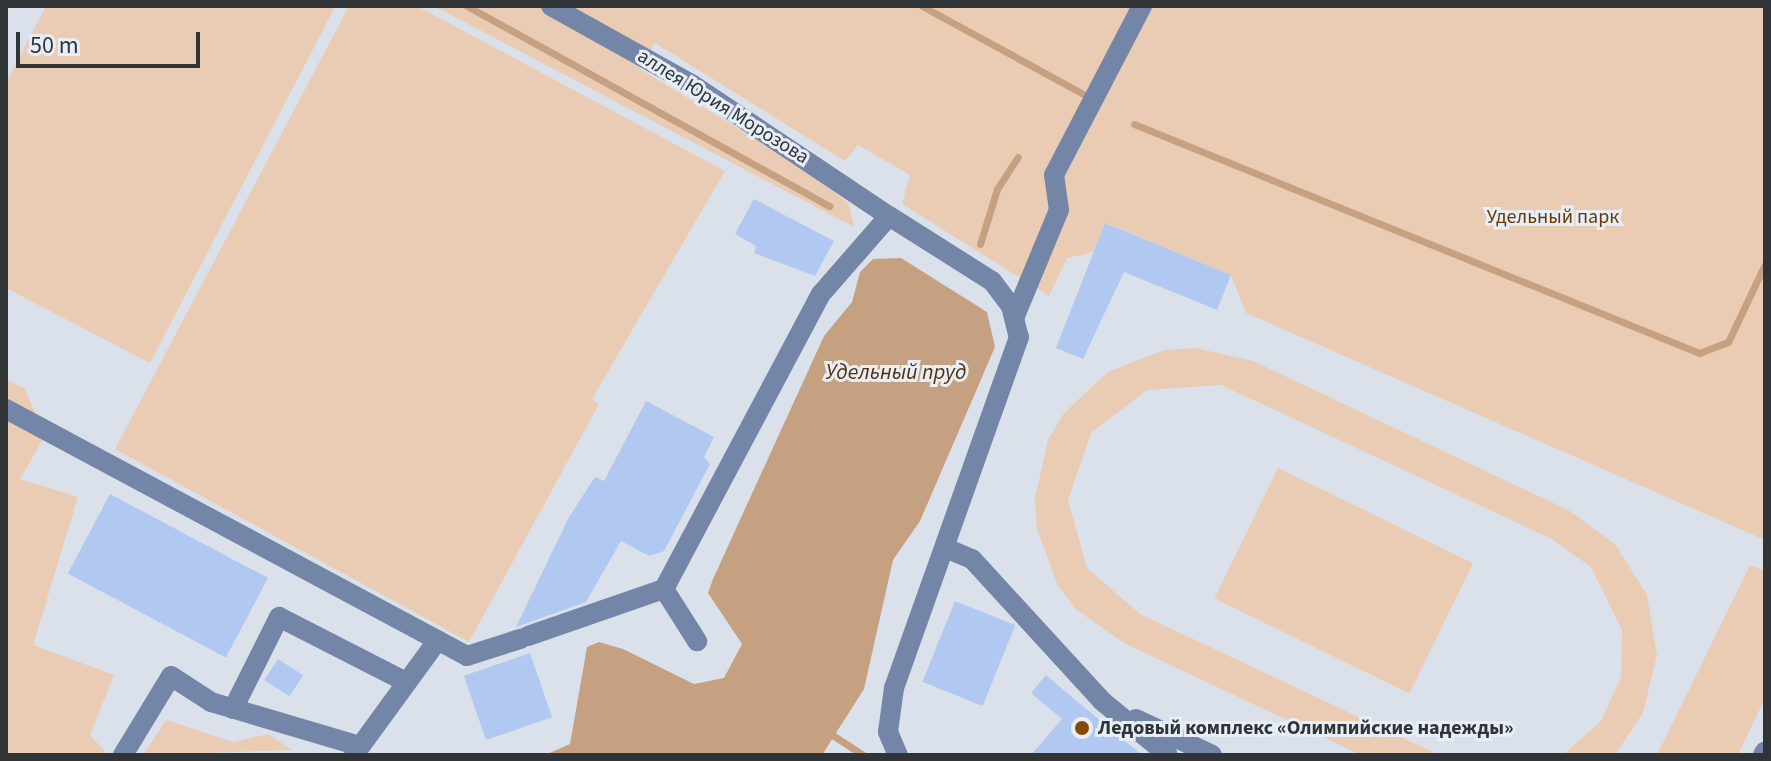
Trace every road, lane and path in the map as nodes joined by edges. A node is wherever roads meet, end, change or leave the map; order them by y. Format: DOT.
graph roads {
  1 [pos="551,6"];
  2 [pos="1142,6"];
  3 [pos="889,216"];
  4 [pos="1015,316"];
  5 [pos="6,409"];
  6 [pos="948,549"];
  7 [pos="664,589"];
  8 [pos="438,640"];
  9 [pos="697,641"];
  10 [pos="406,682"];
  11 [pos="1106,704"];
  12 [pos="233,709"];
  13 [pos="355,750"];
  14 [pos="123,755"];
  15 [pos="898,755"];
  16 [pos="1168,755"];
  17 [pos="1212,755"];
  1 -- 3 [label="street, аллея Юрия Морозова"];
  2 -- 4 [label="street"];
  3 -- 4 [label="street, аллея Юрия Морозова"];
  3 -- 7 [label="street"];
  4 -- 6 [label="street"];
  5 -- 8 [label="street"];
  6 -- 11 [label="street"];
  6 -- 15 [label="street"];
  7 -- 8 [label="street"];
  7 -- 9 [label="street"];
  8 -- 10 [label="street"];
  10 -- 12 [label="street"];
  10 -- 13 [label="street"];
  11 -- 16 [label="street"];
  11 -- 17 [label="street"];
  12 -- 13 [label="street"];
  12 -- 14 [label="street"];
}
